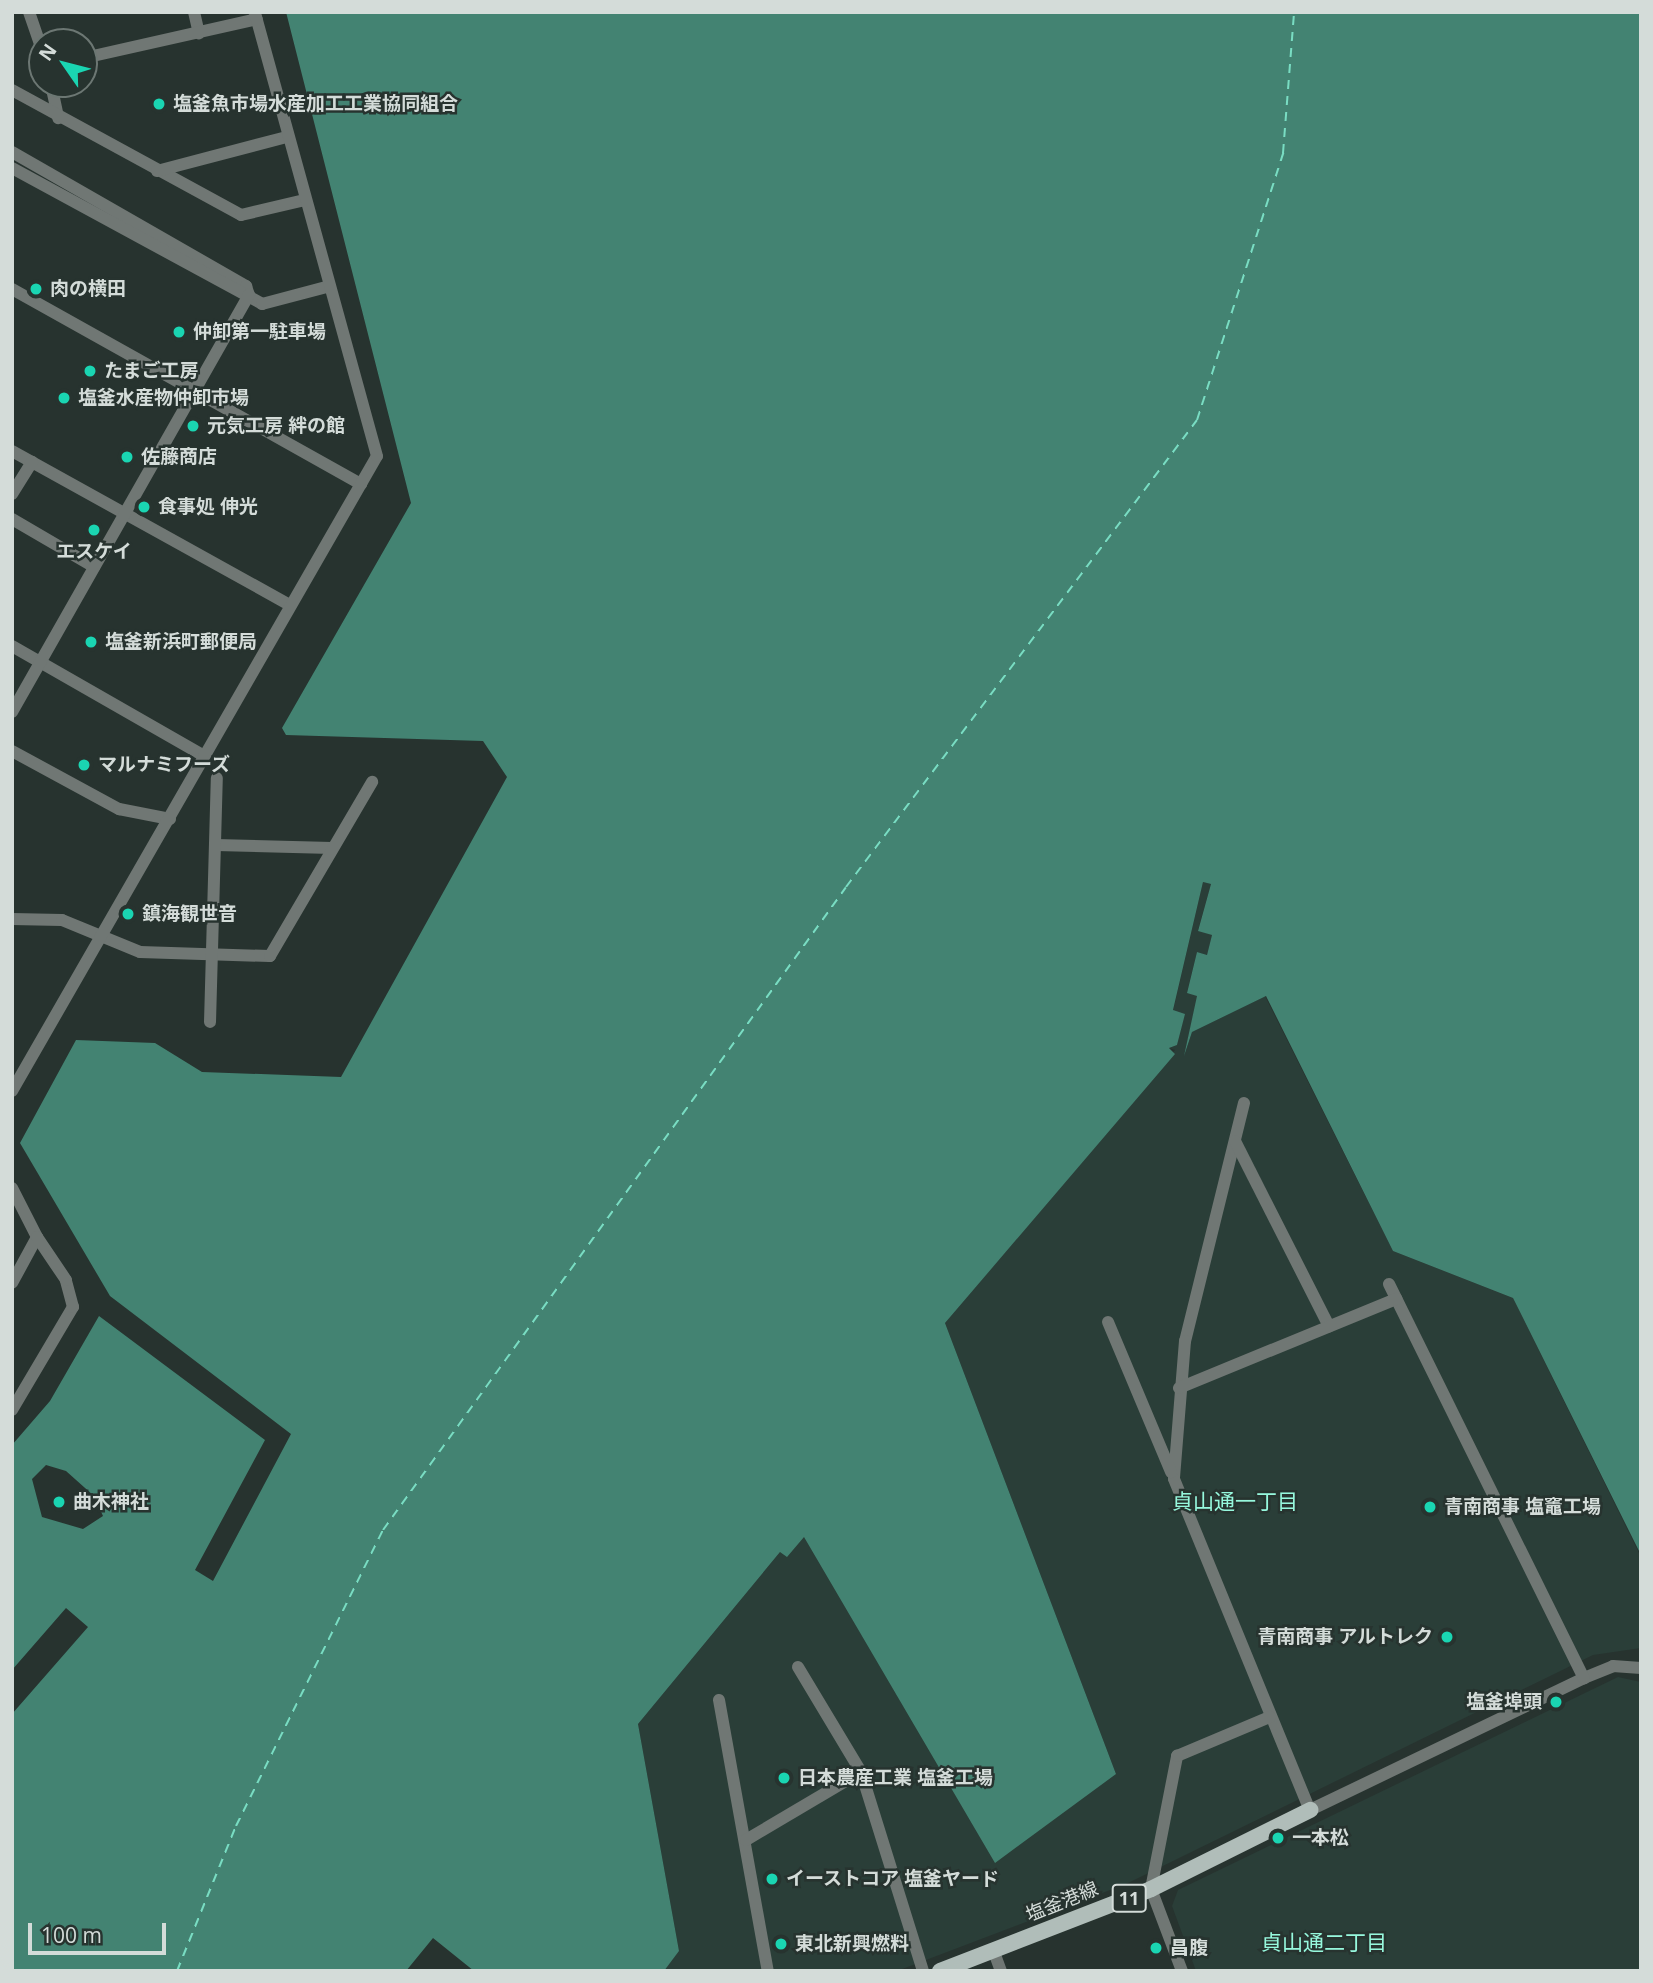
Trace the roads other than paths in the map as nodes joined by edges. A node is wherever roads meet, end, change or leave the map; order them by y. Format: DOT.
graph roads {
  1 [pos="194,12"];
  2 [pos="256,15"];
  3 [pos="200,33"];
  4 [pos="98,55"];
  5 [pos="12,90"];
  6 [pos="54,98"];
  7 [pos="58,118"];
  8 [pos="287,137"];
  9 [pos="12,152"];
  10 [pos="12,168"];
  11 [pos="158,171"];
  12 [pos="305,200"];
  13 [pos="330,286"];
  14 [pos="12,289"];
  15 [pos="249,295"];
  16 [pos="193,393"];
  17 [pos="12,451"];
  18 [pos="32,462"];
  19 [pos="361,484"];
  20 [pos="12,494"];
  21 [pos="124,513"];
  22 [pos="12,520"];
  23 [pos="94,567"];
  24 [pos="290,605"];
  25 [pos="12,646"];
  26 [pos="40,662"];
  27 [pos="12,712"];
  28 [pos="12,751"];
  29 [pos="204,756"];
  30 [pos="217,778"];
  31 [pos="372,782"];
  32 [pos="170,818"];
  33 [pos="216,845"];
  34 [pos="332,848"];
  35 [pos="12,919"];
  36 [pos="103,937"];
  37 [pos="213,955"];
  38 [pos="210,1022"];
  39 [pos="12,1091"];
  40 [pos="1244,1103"];
  41 [pos="1235,1140"];
  42 [pos="12,1188"];
  43 [pos="37,1237"];
  44 [pos="12,1283"];
  45 [pos="1389,1284"];
  46 [pos="1396,1299"];
  47 [pos="1108,1322"];
  48 [pos="1329,1326"];
  49 [pos="1179,1388"];
  50 [pos="12,1410"];
  51 [pos="1174,1479"];
  52 [pos="798,1667"];
  53 [pos="1641,1668"];
  54 [pos="1584,1678"];
  55 [pos="719,1700"];
  56 [pos="1270,1717"];
  57 [pos="861,1772"];
  58 [pos="1310,1810"];
  59 [pos="746,1840"];
  60 [pos="1151,1889"];
  61 [pos="994,1952"];
  62 [pos="768,1971"];
  63 [pos="923,1971"];
  64 [pos="940,1971"];
  65 [pos="1001,1971"];
  66 [pos="1182,1971"];
  1 -- 3 [label="street"];
  2 -- 3 [label="street"];
  2 -- 8 [label="street"];
  3 -- 4 [label="street"];
  5 -- 7 [label="street"];
  6 -- 7 [label="street"];
  7 -- 11 [label="street"];
  8 -- 11 [label="street"];
  8 -- 12 [label="street"];
  9 -- 15 [label="street"];
  10 -- 15 [label="street"];
  11 -- 12 [label="street"];
  12 -- 13 [label="street"];
  13 -- 15 [label="street"];
  13 -- 19 [label="street"];
  14 -- 16 [label="street"];
  15 -- 16 [label="street"];
  16 -- 19 [label="street"];
  16 -- 21 [label="street"];
  17 -- 18 [label="street"];
  18 -- 20 [label="street"];
  18 -- 21 [label="street"];
  19 -- 24 [label="street"];
  21 -- 23 [label="street"];
  21 -- 24 [label="street"];
  22 -- 23 [label="street"];
  23 -- 26 [label="street"];
  24 -- 29 [label="street"];
  25 -- 26 [label="street"];
  26 -- 27 [label="street"];
  26 -- 29 [label="street"];
  28 -- 32 [label="street"];
  29 -- 32 [label="street"];
  30 -- 33 [label="street"];
  31 -- 34 [label="street"];
  32 -- 36 [label="street"];
  33 -- 34 [label="street"];
  33 -- 37 [label="street"];
  34 -- 37 [label="street"];
  35 -- 36 [label="street"];
  36 -- 37 [label="street"];
  36 -- 39 [label="street"];
  37 -- 38 [label="street"];
  40 -- 41 [label="street"];
  41 -- 48 [label="street"];
  41 -- 49 [label="street"];
  42 -- 43 [label="street"];
  43 -- 44 [label="street"];
  43 -- 50 [label="street"];
  45 -- 46 [label="street"];
  46 -- 48 [label="street"];
  46 -- 54 [label="street"];
  47 -- 51 [label="street"];
  48 -- 49 [label="street"];
  49 -- 51 [label="street"];
  51 -- 56 [label="street"];
  52 -- 57 [label="street"];
  53 -- 54 [label="street"];
  54 -- 58 [label="street"];
  55 -- 59 [label="street"];
  56 -- 58 [label="street"];
  56 -- 60 [label="street"];
  57 -- 59 [label="street"];
  57 -- 63 [label="street"];
  58 -- 60 [label="main road, 塩釜港線 / 11"];
  59 -- 62 [label="street"];
  60 -- 61 [label="main road, 塩釜港線 / 11"];
  60 -- 66 [label="street"];
  61 -- 64 [label="main road, 塩釜港線 / 11"];
  61 -- 65 [label="street"];
}
